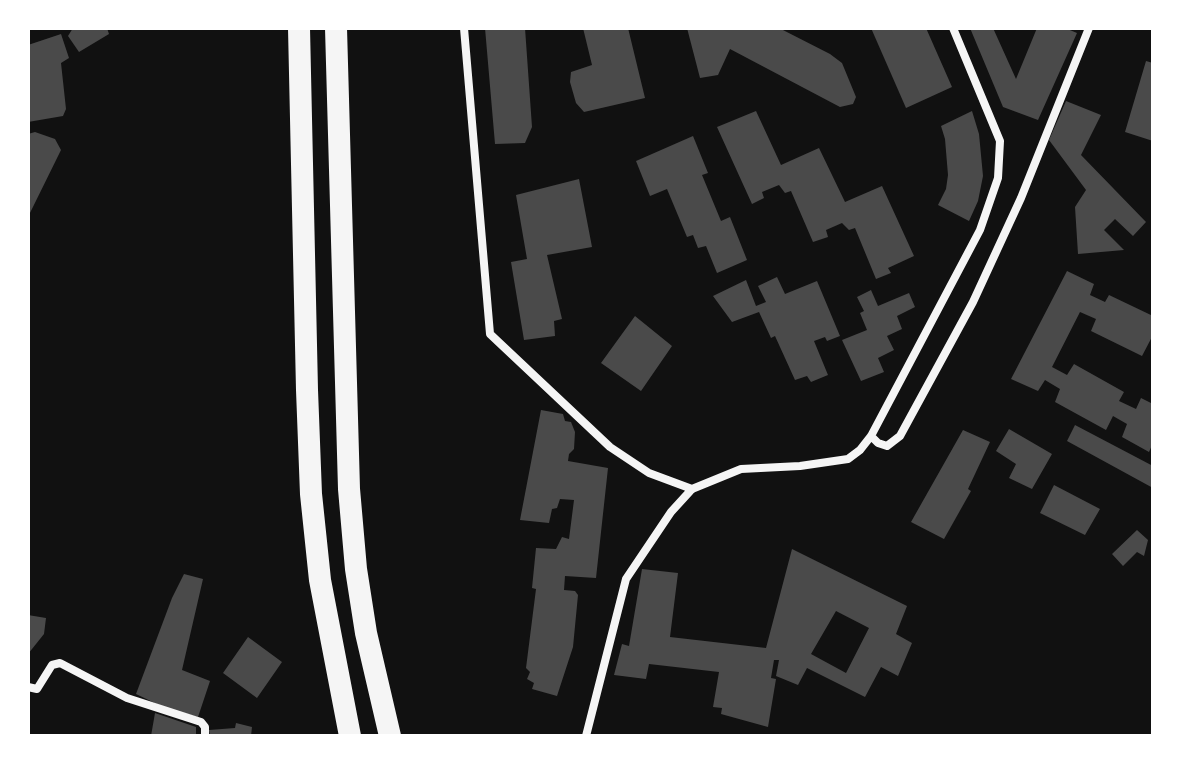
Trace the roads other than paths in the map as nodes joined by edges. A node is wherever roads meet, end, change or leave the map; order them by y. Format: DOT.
graph roads {
  1 [pos="299,28"];
  2 [pos="336,28"];
  3 [pos="464,28"];
  4 [pos="953,28"];
  5 [pos="1089,28"];
  6 [pos="871,436"];
  7 [pos="692,489"];
  8 [pos="28,687"];
  9 [pos="205,736"];
  10 [pos="350,736"];
  11 [pos="390,736"];
  12 [pos="586,736"];
  1 -- 10 [label="highway"];
  2 -- 11 [label="highway"];
  3 -- 7 [label="street"];
  4 -- 6 [label="street"];
  5 -- 6 [label="street"];
  6 -- 7 [label="street"];
  7 -- 12 [label="street"];
  8 -- 9 [label="street"];
}
